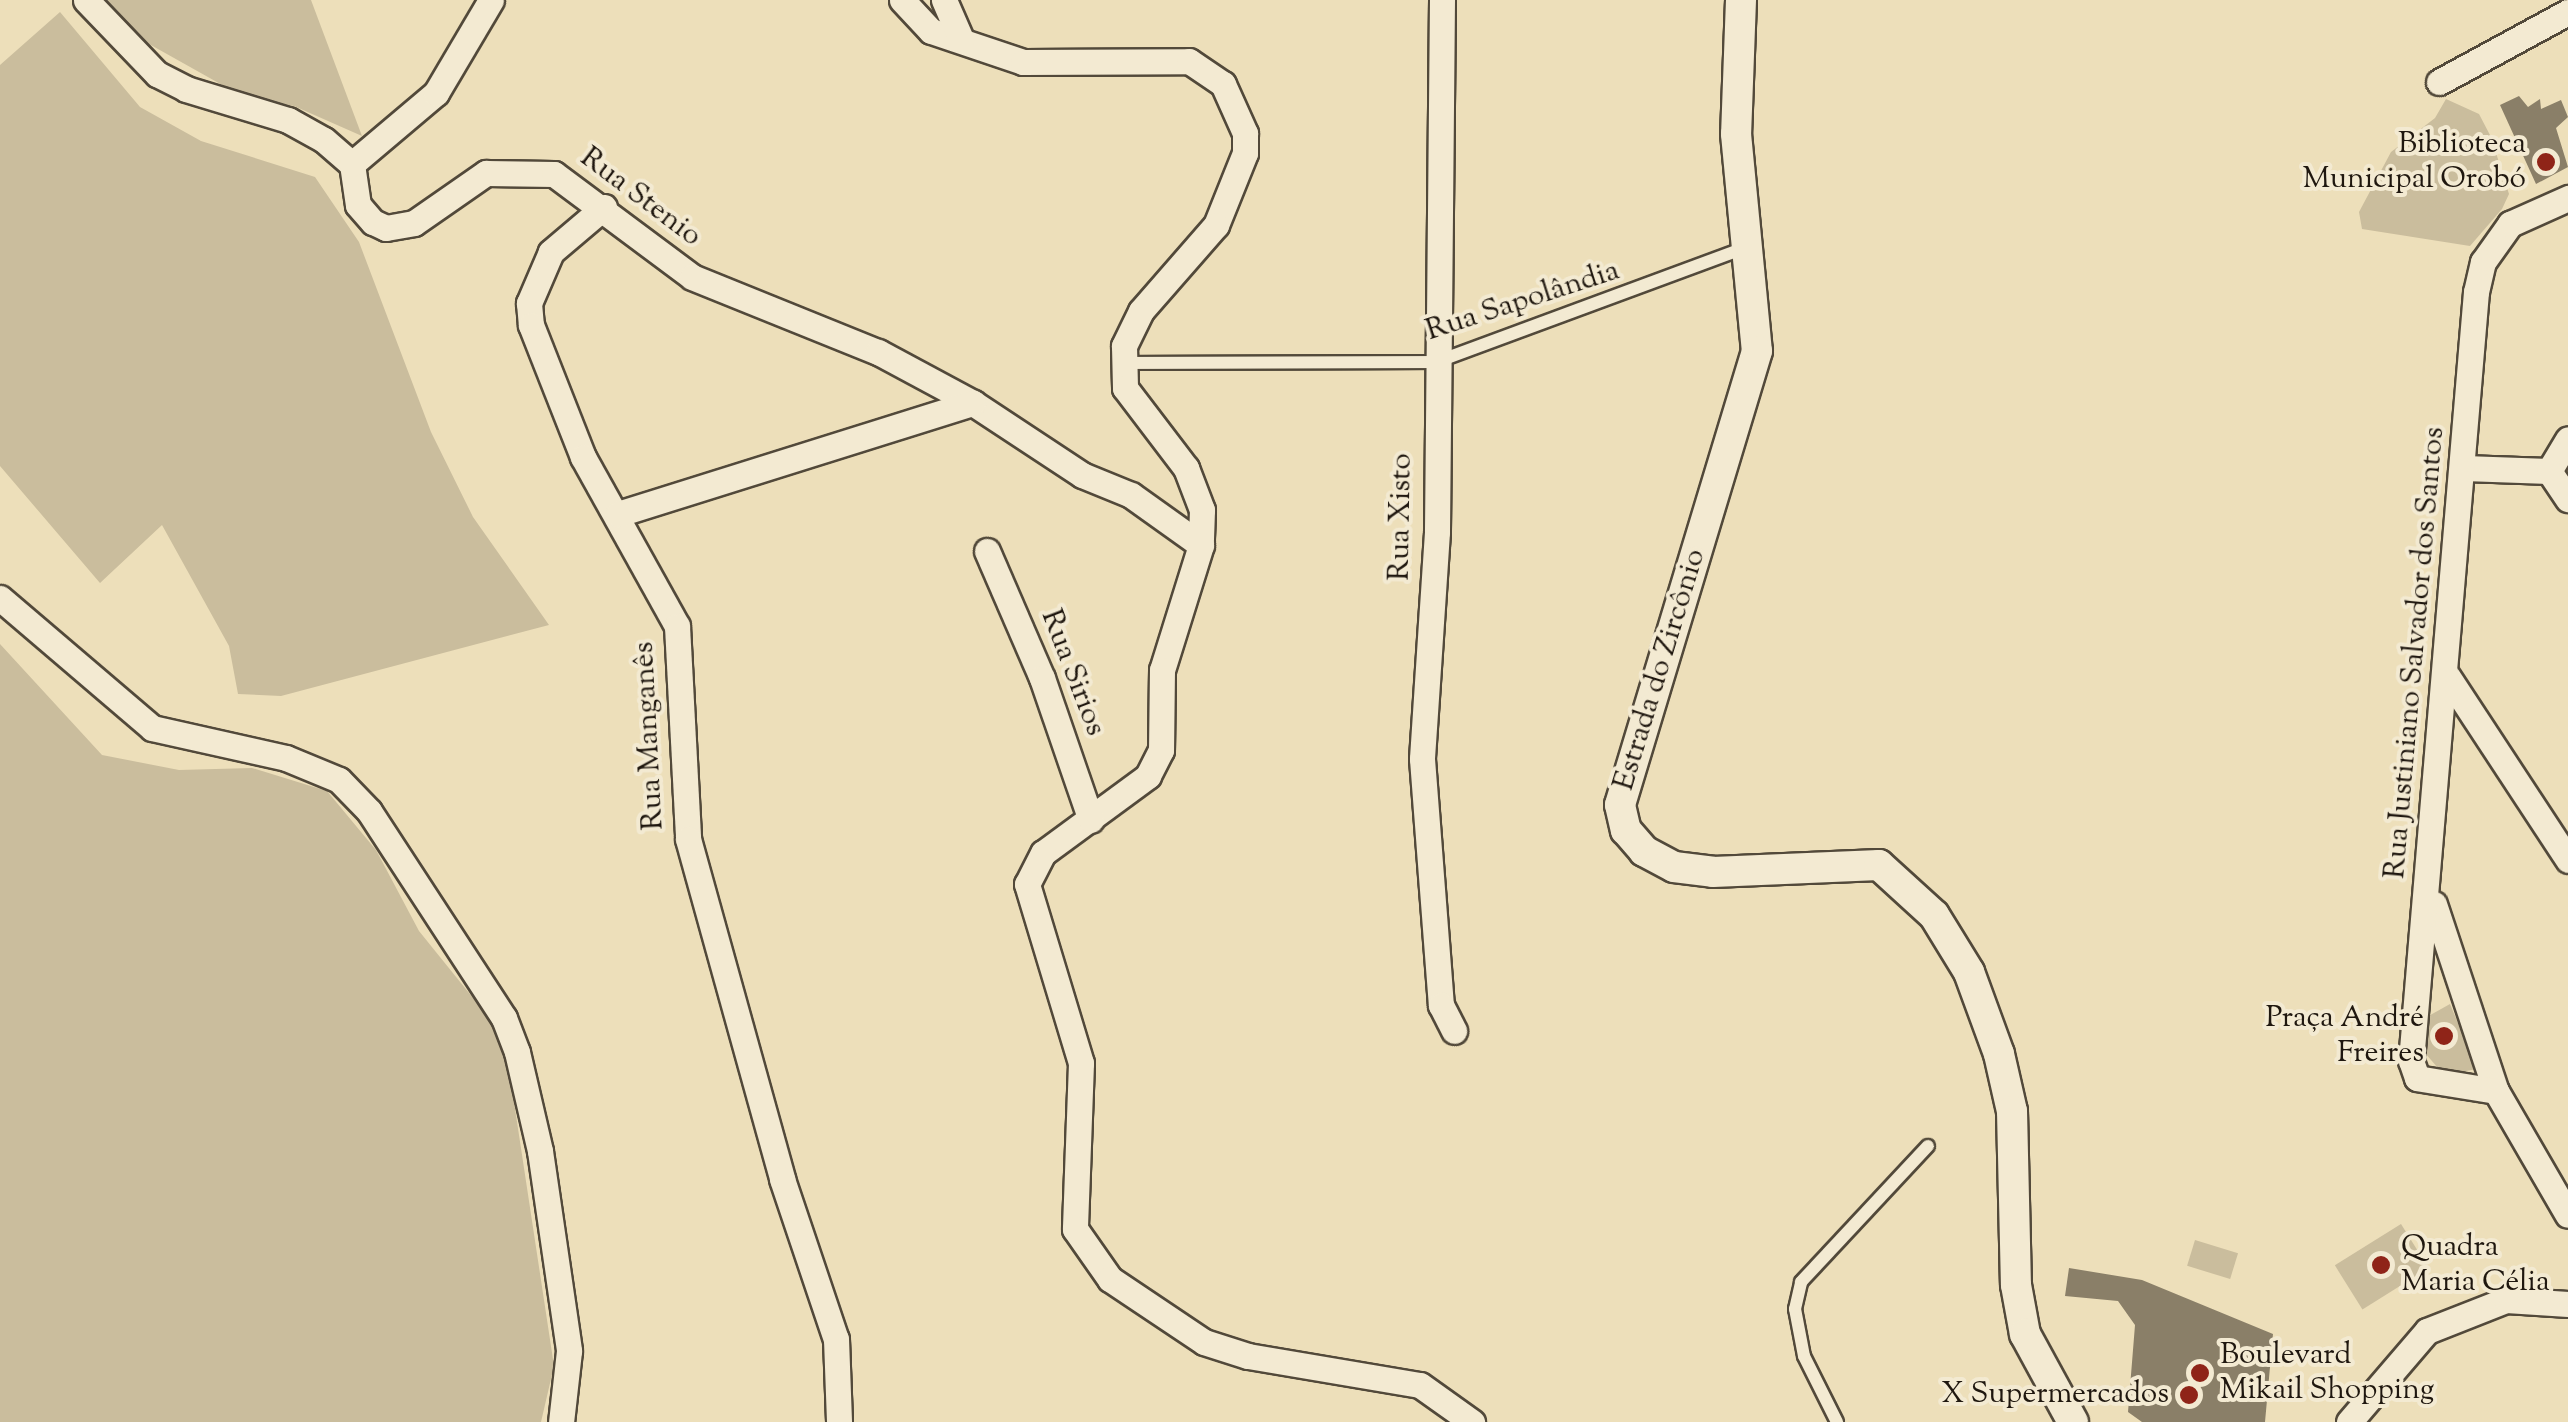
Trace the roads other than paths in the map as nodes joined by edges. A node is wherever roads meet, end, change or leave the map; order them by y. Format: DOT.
graph roads {
  1 [pos="86,0"];
  2 [pos="492,0"];
  3 [pos="902,0"];
  4 [pos="944,0"];
  5 [pos="1442,0"];
  6 [pos="1742,0"];
  7 [pos="2568,12"];
  8 [pos="961,39"];
  9 [pos="2438,82"];
  10 [pos="352,164"];
  11 [pos="2568,198"];
  12 [pos="604,207"];
  13 [pos="1750,246"];
  14 [pos="1436,362"];
  15 [pos="1124,363"];
  16 [pos="973,403"];
  17 [pos="2568,438"];
  18 [pos="2464,468"];
  19 [pos="2549,471"];
  20 [pos="2568,500"];
  21 [pos="618,514"];
  22 [pos="1200,545"];
  23 [pos="987,552"];
  24 [pos="0,598"];
  25 [pos="2448,677"];
  26 [pos="1092,820"];
  27 [pos="2568,860"];
  28 [pos="2430,892"];
  29 [pos="1454,1031"];
  30 [pos="2496,1092"];
  31 [pos="1928,1146"];
  32 [pos="2568,1215"];
  33 [pos="2568,1304"];
  34 [pos="561,1422"];
  35 [pos="839,1422"];
  36 [pos="1472,1422"];
  37 [pos="1837,1422"];
  38 [pos="2073,1422"];
  39 [pos="2349,1422"];
  1 -- 10 [label="street"];
  2 -- 10 [label="street"];
  3 -- 8 [label="street"];
  4 -- 8 [label="street"];
  5 -- 14 [label="street, Rua Xisto"];
  6 -- 13 [label="street, Estrada do Zircônio"];
  7 -- 9 [label="street"];
  8 -- 15 [label="street"];
  10 -- 12 [label="street, Rua Stenio"];
  11 -- 18 [label="street, Rua Justiniano Salvador dos Santos"];
  12 -- 16 [label="street, Rua Stenio"];
  12 -- 21 [label="street, Rua Manganês"];
  13 -- 14 [label="lane, Rua Sapolândia"];
  13 -- 38 [label="street, Estrada do Zircônio"];
  14 -- 15 [label="lane, Rua Sapolândia"];
  14 -- 29 [label="street, Rua Xisto"];
  15 -- 22 [label="street"];
  16 -- 21 [label="street"];
  16 -- 22 [label="street, Rua Stenio"];
  17 -- 19 [label="street"];
  18 -- 19 [label="street"];
  18 -- 25 [label="street, Rua Justiniano Salvador dos Santos"];
  19 -- 20 [label="street"];
  21 -- 35 [label="street, Rua Manganês"];
  22 -- 26 [label="street"];
  23 -- 26 [label="street, Rua Sirios"];
  24 -- 34 [label="street"];
  25 -- 27 [label="street"];
  25 -- 28 [label="street, Rua Justiniano Salvador dos Santos"];
  26 -- 36 [label="street"];
  28 -- 30 [label="street"];
  28 -- 30 [label="street, Rua Justiniano Salvador dos Santos"];
  30 -- 32 [label="street"];
  31 -- 37 [label="lane"];
  33 -- 39 [label="street"];
}
